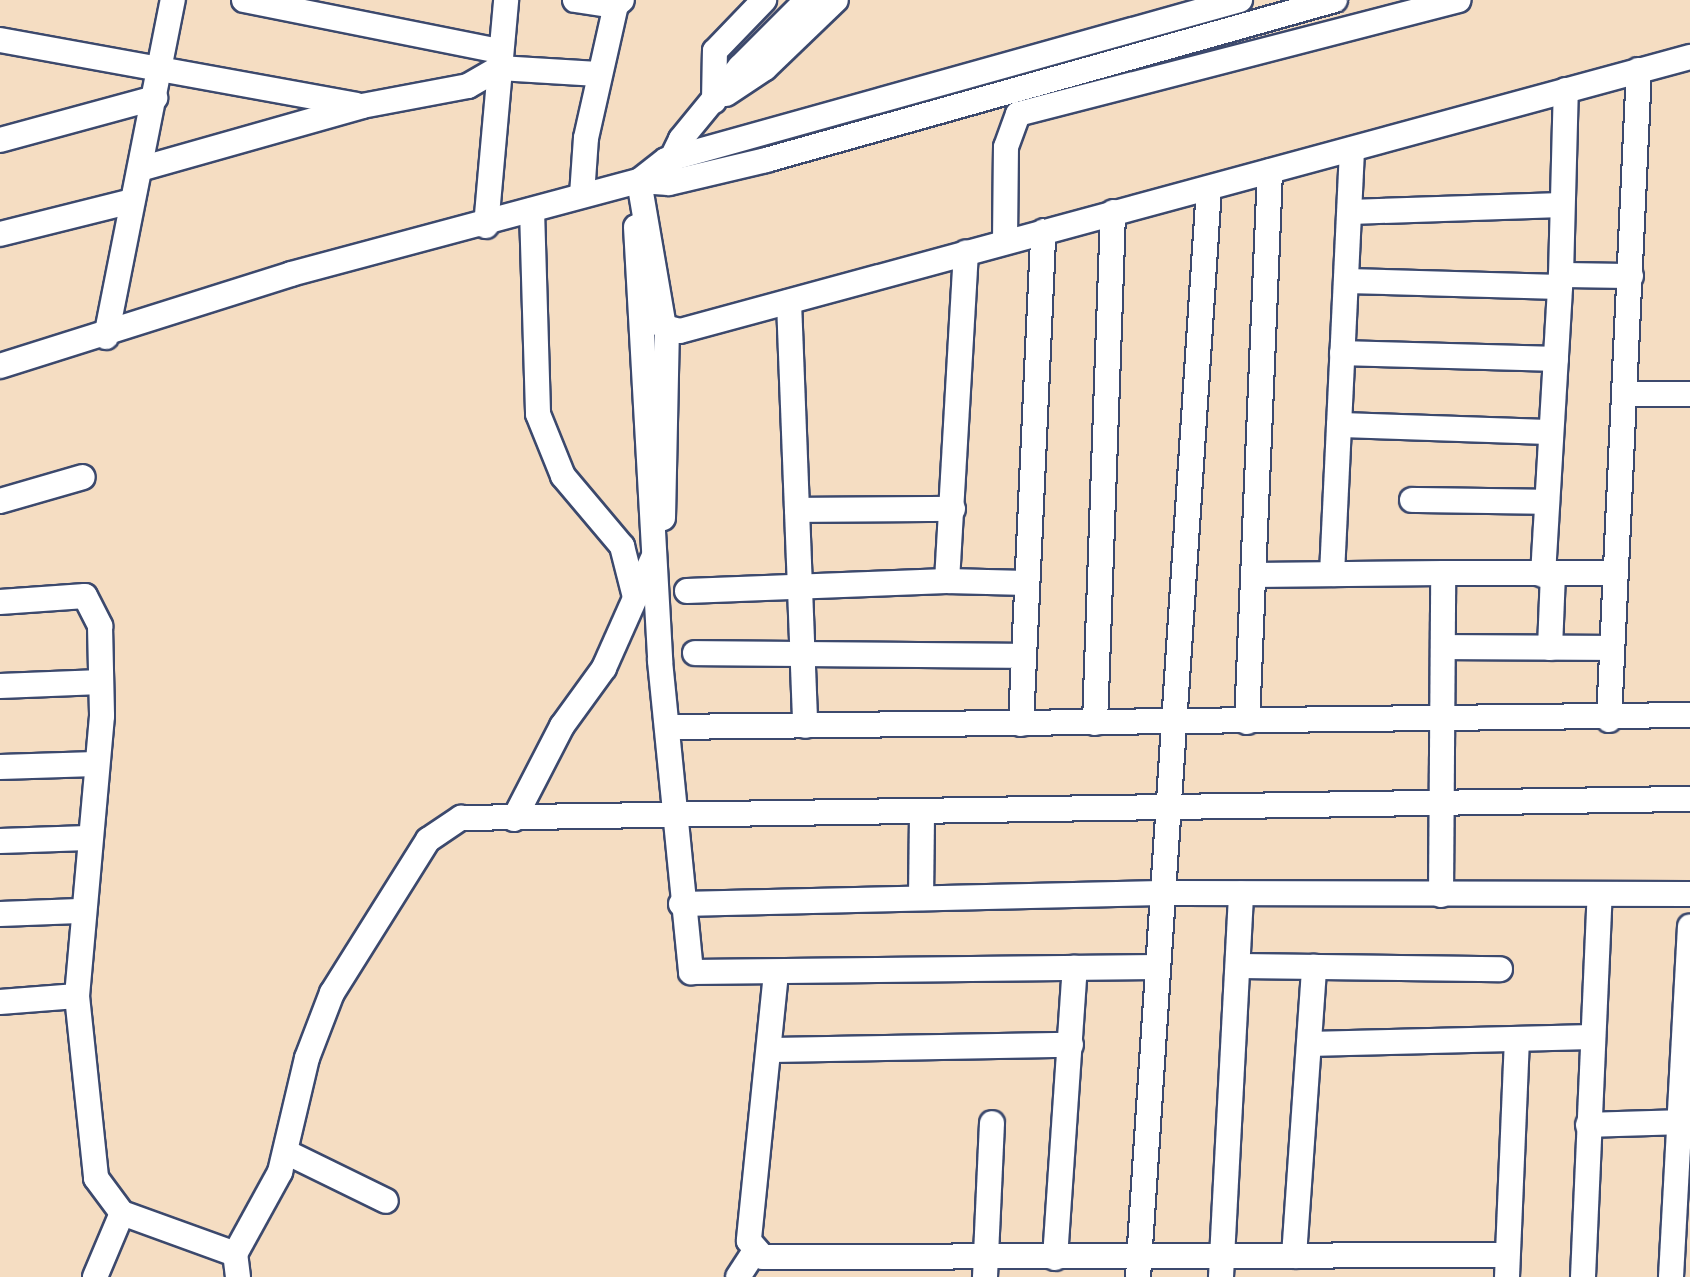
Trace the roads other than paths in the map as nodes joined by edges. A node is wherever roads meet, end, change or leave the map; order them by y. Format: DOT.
graph roads {
  1 [pos="173,0"];
  2 [pos="244,0"];
  3 [pos="506,0"];
  4 [pos="575,0"];
  5 [pos="764,0"];
  6 [pos="807,0"];
  7 [pos="836,0"];
  8 [pos="1240,0"];
  9 [pos="1335,0"];
  10 [pos="1459,0"];
  11 [pos="618,2"];
  12 [pos="0,40"];
  13 [pos="29,46"];
  14 [pos="0,53"];
  15 [pos="1690,57"];
  16 [pos="499,60"];
  17 [pos="161,67"];
  18 [pos="1639,70"];
  19 [pos="598,74"];
  20 [pos="1566,90"];
  21 [pos="1002,94"];
  22 [pos="155,98"];
  23 [pos="714,101"];
  24 [pos="362,106"];
  25 [pos="1011,121"];
  26 [pos="0,140"];
  27 [pos="1352,149"];
  28 [pos="140,169"];
  29 [pos="1270,171"];
  30 [pos="667,172"];
  31 [pos="639,181"];
  32 [pos="1209,188"];
  33 [pos="582,195"];
  34 [pos="132,201"];
  35 [pos="1562,205"];
  36 [pos="532,210"];
  37 [pos="1113,212"];
  38 [pos="1350,212"];
  39 [pos="486,226"];
  40 [pos="636,227"];
  41 [pos="1043,231"];
  42 [pos="0,234"];
  43 [pos="1005,241"];
  44 [pos="966,253"];
  45 [pos="1631,276"];
  46 [pos="1346,281"];
  47 [pos="1561,281"];
  48 [pos="789,302"];
  49 [pos="667,331"];
  50 [pos="106,337"];
  51 [pos="1342,353"];
  52 [pos="1556,359"];
  53 [pos="0,366"];
  54 [pos="1626,394"];
  55 [pos="1690,394"];
  56 [pos="1339,425"];
  57 [pos="1551,432"];
  58 [pos="83,477"];
  59 [pos="1412,500"];
  60 [pos="0,501"];
  61 [pos="1547,502"];
  62 [pos="953,509"];
  63 [pos="797,510"];
  64 [pos="653,560"];
  65 [pos="1443,573"];
  66 [pos="1616,573"];
  67 [pos="1332,574"];
  68 [pos="1548,574"];
  69 [pos="1253,575"];
  70 [pos="947,581"];
  71 [pos="1027,583"];
  72 [pos="800,584"];
  73 [pos="687,591"];
  74 [pos="634,593"];
  75 [pos="0,602"];
  76 [pos="1444,647"];
  77 [pos="1550,648"];
  78 [pos="1612,648"];
  79 [pos="695,653"];
  80 [pos="802,656"];
  81 [pos="1024,656"];
  82 [pos="101,682"];
  83 [pos="0,686"];
  84 [pos="1690,715"];
  85 [pos="1172,720"];
  86 [pos="1609,720"];
  87 [pos="1445,721"];
  88 [pos="1247,722"];
  89 [pos="1095,723"];
  90 [pos="1021,724"];
  91 [pos="805,726"];
  92 [pos="667,727"];
  93 [pos="96,764"];
  94 [pos="0,767"];
  95 [pos="1690,799"];
  96 [pos="1444,806"];
  97 [pos="1167,807"];
  98 [pos="922,812"];
  99 [pos="676,818"];
  100 [pos="514,819"];
  101 [pos="88,838"];
  102 [pos="0,841"];
  103 [pos="1161,893"];
  104 [pos="1241,894"];
  105 [pos="1690,894"];
  106 [pos="1441,895"];
  107 [pos="1600,895"];
  108 [pos="921,898"];
  109 [pos="681,904"];
  110 [pos="79,911"];
  111 [pos="0,914"];
  112 [pos="1690,927"];
  113 [pos="1240,966"];
  114 [pos="1157,967"];
  115 [pos="1314,967"];
  116 [pos="1075,968"];
  117 [pos="1500,969"];
  118 [pos="776,973"];
  119 [pos="77,996"];
  120 [pos="0,1002"];
  121 [pos="1591,1037"];
  122 [pos="1517,1042"];
  123 [pos="1310,1044"];
  124 [pos="1071,1045"];
  125 [pos="770,1050"];
  126 [pos="1684,1122"];
  127 [pos="992,1123"];
  128 [pos="1588,1125"];
  129 [pos="286,1152"];
  130 [pos="386,1201"];
  131 [pos="122,1213"];
  132 [pos="754,1252"];
  133 [pos="1294,1256"];
  134 [pos="1055,1258"];
  135 [pos="986,1265"];
  136 [pos="237,1266"];
  137 [pos="1506,1266"];
  138 [pos="1138,1267"];
  139 [pos="1222,1267"];
  140 [pos="95,1277"];
  141 [pos="738,1277"];
  142 [pos="1583,1277"];
  143 [pos="1671,1277"];
  1 -- 17 [label="street"];
  2 -- 16 [label="street"];
  3 -- 16 [label="street"];
  4 -- 11 [label="street"];
  5 -- 23 [label="street"];
  6 -- 23 [label="street"];
  7 -- 23 [label="street"];
  8 -- 30 [label="street"];
  9 -- 21 [label="street"];
  10 -- 25 [label="street"];
  11 -- 19 [label="street"];
  12 -- 13 [label="street"];
  13 -- 14 [label="street"];
  13 -- 17 [label="street"];
  15 -- 18 [label="street"];
  16 -- 19 [label="street"];
  16 -- 24 [label="street"];
  16 -- 39 [label="street"];
  17 -- 22 [label="street"];
  17 -- 24 [label="street"];
  18 -- 20 [label="street"];
  18 -- 45 [label="street"];
  19 -- 33 [label="street"];
  20 -- 27 [label="street"];
  20 -- 35 [label="street"];
  21 -- 25 [label="street"];
  21 -- 30 [label="street"];
  22 -- 26 [label="street"];
  22 -- 28 [label="street"];
  23 -- 30 [label="street"];
  24 -- 28 [label="street"];
  25 -- 43 [label="street"];
  27 -- 29 [label="street"];
  27 -- 38 [label="street"];
  28 -- 34 [label="street"];
  29 -- 32 [label="street"];
  29 -- 69 [label="street"];
  30 -- 31 [label="street"];
  31 -- 33 [label="street"];
  31 -- 49 [label="street"];
  32 -- 37 [label="street"];
  32 -- 85 [label="street"];
  33 -- 36 [label="street"];
  34 -- 42 [label="street"];
  34 -- 50 [label="street"];
  35 -- 38 [label="street"];
  35 -- 47 [label="street"];
  36 -- 39 [label="street"];
  36 -- 74 [label="street"];
  37 -- 41 [label="street"];
  37 -- 89 [label="street"];
  38 -- 46 [label="street"];
  39 -- 50 [label="street"];
  40 -- 64 [label="street"];
  41 -- 43 [label="street"];
  41 -- 71 [label="street"];
  43 -- 44 [label="street"];
  44 -- 48 [label="street"];
  44 -- 62 [label="street"];
  45 -- 47 [label="street"];
  45 -- 54 [label="street"];
  46 -- 47 [label="street"];
  46 -- 51 [label="street"];
  47 -- 52 [label="street"];
  48 -- 49 [label="street"];
  48 -- 63 [label="street"];
  49 -- 64 [label="street"];
  50 -- 53 [label="street"];
  51 -- 52 [label="street"];
  51 -- 56 [label="street"];
  52 -- 57 [label="street"];
  54 -- 55 [label="street"];
  54 -- 66 [label="street"];
  56 -- 57 [label="street"];
  56 -- 67 [label="street"];
  57 -- 61 [label="street"];
  58 -- 60 [label="street"];
  59 -- 61 [label="street"];
  61 -- 68 [label="street"];
  62 -- 63 [label="street"];
  62 -- 70 [label="street"];
  63 -- 72 [label="street"];
  64 -- 74 [label="street"];
  64 -- 92 [label="street"];
  65 -- 67 [label="street"];
  65 -- 68 [label="street"];
  65 -- 76 [label="street"];
  66 -- 68 [label="street"];
  66 -- 78 [label="street"];
  67 -- 69 [label="street"];
  68 -- 77 [label="street"];
  69 -- 88 [label="street"];
  70 -- 71 [label="street"];
  70 -- 72 [label="street"];
  71 -- 81 [label="street"];
  72 -- 73 [label="street"];
  72 -- 80 [label="street"];
  74 -- 100 [label="street"];
  75 -- 82 [label="street"];
  76 -- 77 [label="street"];
  76 -- 87 [label="street"];
  77 -- 78 [label="street"];
  78 -- 86 [label="street"];
  79 -- 80 [label="street"];
  80 -- 81 [label="street"];
  80 -- 91 [label="street"];
  81 -- 90 [label="street"];
  82 -- 83 [label="street"];
  82 -- 93 [label="street"];
  84 -- 86 [label="street"];
  85 -- 88 [label="street"];
  85 -- 89 [label="street"];
  85 -- 97 [label="street"];
  86 -- 87 [label="street"];
  87 -- 88 [label="street"];
  87 -- 96 [label="street"];
  89 -- 90 [label="street"];
  90 -- 91 [label="street"];
  91 -- 92 [label="street"];
  92 -- 99 [label="street"];
  93 -- 94 [label="street"];
  93 -- 101 [label="street"];
  95 -- 96 [label="street"];
  96 -- 97 [label="street"];
  96 -- 106 [label="street"];
  97 -- 98 [label="street"];
  97 -- 103 [label="street"];
  98 -- 99 [label="street"];
  98 -- 108 [label="street"];
  99 -- 100 [label="street"];
  99 -- 109 [label="street"];
  100 -- 129 [label="street"];
  101 -- 102 [label="street"];
  101 -- 110 [label="street"];
  103 -- 104 [label="street"];
  103 -- 108 [label="street"];
  103 -- 114 [label="street"];
  104 -- 106 [label="street"];
  104 -- 113 [label="street"];
  105 -- 107 [label="street"];
  106 -- 107 [label="street"];
  107 -- 121 [label="street"];
  108 -- 109 [label="street"];
  109 -- 118 [label="street"];
  110 -- 111 [label="street"];
  110 -- 119 [label="street"];
  112 -- 126 [label="street"];
  113 -- 115 [label="street"];
  113 -- 139 [label="street"];
  114 -- 116 [label="street"];
  114 -- 138 [label="street"];
  115 -- 117 [label="street"];
  115 -- 123 [label="street"];
  116 -- 118 [label="street"];
  116 -- 124 [label="street"];
  118 -- 125 [label="street"];
  119 -- 120 [label="street"];
  119 -- 131 [label="street"];
  121 -- 122 [label="street"];
  121 -- 128 [label="street"];
  122 -- 123 [label="street"];
  122 -- 137 [label="street"];
  123 -- 133 [label="street"];
  124 -- 125 [label="street"];
  124 -- 134 [label="street"];
  125 -- 132 [label="street"];
  126 -- 128 [label="street"];
  126 -- 143 [label="street"];
  127 -- 135 [label="street"];
  128 -- 142 [label="street"];
  129 -- 130 [label="street"];
  129 -- 136 [label="street"];
  131 -- 136 [label="street"];
  131 -- 140 [label="street"];
  132 -- 135 [label="street"];
  132 -- 141 [label="street"];
  133 -- 137 [label="street"];
  133 -- 139 [label="street"];
  134 -- 135 [label="street"];
  134 -- 138 [label="street"];
  138 -- 139 [label="street"];
}
